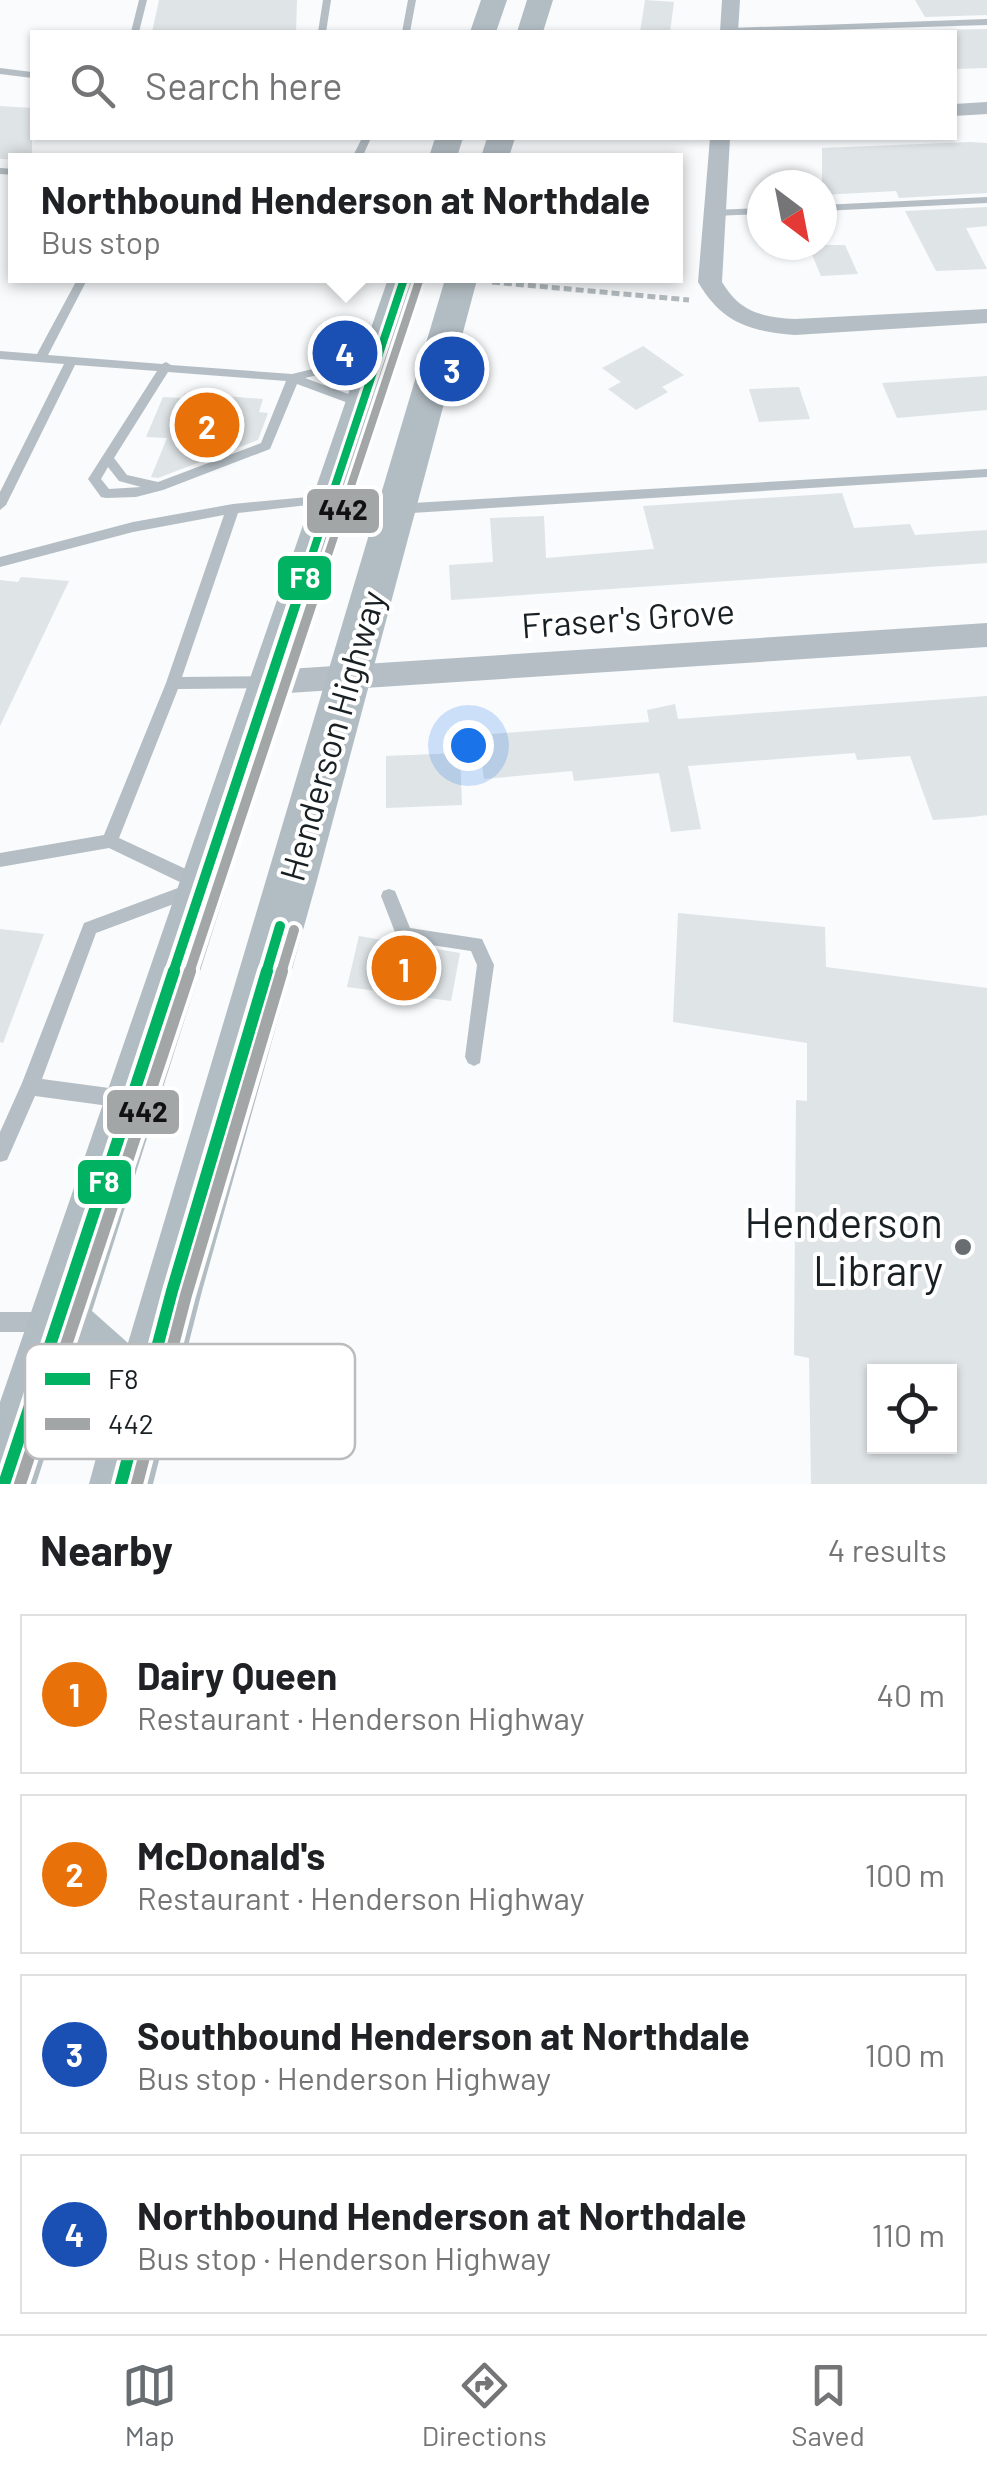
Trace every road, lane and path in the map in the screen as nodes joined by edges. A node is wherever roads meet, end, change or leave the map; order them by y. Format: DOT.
graph roads {
  1 [pos="143,0"];
  2 [pos="328,0"];
  3 [pos="412,0"];
  4 [pos="494,0"];
  5 [pos="540,0"];
  6 [pos="732,0"];
  7 [pos="987,22"];
  8 [pos="136,30"];
  9 [pos="322,30"];
  10 [pos="406,30"];
  11 [pos="485,30"];
  12 [pos="531,30"];
  13 [pos="730,30"];
  14 [pos="781,30"];
  15 [pos="0,71"];
  16 [pos="30,76"];
  17 [pos="987,108"];
  18 [pos="957,110"];
  19 [pos="720,140"];
  20 [pos="987,200"];
  21 [pos="837,207"];
  22 [pos="747,212"];
  23 [pos="714,213"];
  24 [pos="80,283"];
  25 [pos="403,283"];
  26 [pos="472,283"];
  27 [pos="524,283"];
  28 [pos="694,300"];
  29 [pos="987,316"];
  30 [pos="0,355"];
  31 [pos="378,356"];
  32 [pos="42,358"];
  33 [pos="72,360"];
  34 [pos="166,366"];
  35 [pos="293,378"];
  36 [pos="363,404"];
  37 [pos="107,458"];
  38 [pos="987,474"];
  39 [pos="159,487"];
  40 [pos="333,498"];
  41 [pos="0,505"];
  42 [pos="233,509"];
  43 [pos="396,509"];
  44 [pos="0,562"];
  45 [pos="987,635"];
  46 [pos="352,674"];
  47 [pos="173,682"];
  48 [pos="273,682"];
  49 [pos="110,842"];
  50 [pos="0,860"];
  51 [pos="205,885"];
  52 [pos="389,896"];
  53 [pos="474,1057"];
  54 [pos="30,1086"];
  55 [pos="133,1100"];
  56 [pos="0,1154"];
  57 [pos="29,1322"];
  58 [pos="62,1344"];
  59 [pos="159,1344"];
  60 [pos="25,1348"];
  61 [pos="129,1459"];
  62 [pos="4,1484"];
  63 [pos="121,1484"];
  1 -- 8 [label="lane"];
  2 -- 9 [label="lane"];
  3 -- 10 [label="lane"];
  4 -- 11 [label="main road"];
  5 -- 12 [label="main road"];
  6 -- 13 [label="street"];
  7 -- 14 [label="lane"];
  15 -- 16 [label="lane"];
  17 -- 18 [label="street"];
  19 -- 23 [label="street"];
  20 -- 21 [label="lane"];
  22 -- 23 [label="lane"];
  23 -- 29 [label="street"];
  24 -- 32 [label="lane"];
  25 -- 31 [label="main road, Henderson Highway"];
  26 -- 43 [label="main road, Henderson Highway"];
  27 -- 28 [label="path"];
  30 -- 32 [label="lane"];
  31 -- 35 [label="lane"];
  31 -- 36 [label="main road, Henderson Highway"];
  32 -- 33 [label="lane"];
  33 -- 34 [label="lane"];
  33 -- 41 [label="lane"];
  34 -- 35 [label="lane"];
  34 -- 37 [label="lane"];
  35 -- 36 [label="lane"];
  35 -- 39 [label="lane"];
  36 -- 40 [label="main road, Henderson Highway"];
  37 -- 39 [label="lane"];
  37 -- 39 [label="lane"];
  38 -- 43 [label="lane"];
  40 -- 42 [label="lane"];
  40 -- 48 [label="main road, Henderson Highway"];
  42 -- 44 [label="lane"];
  42 -- 47 [label="lane"];
  43 -- 46 [label="main road, Henderson Highway"];
  45 -- 46 [label="street, Fraser's Grove"];
  46 -- 48 [label="street, Fraser's Grove"];
  46 -- 59 [label="main road, Henderson Highway"];
  47 -- 48 [label="lane"];
  47 -- 49 [label="lane"];
  48 -- 51 [label="main road, Henderson Highway"];
  49 -- 50 [label="lane"];
  49 -- 51 [label="lane"];
  51 -- 54 [label="lane"];
  51 -- 55 [label="main road, Henderson Highway"];
  52 -- 53 [label="lane"];
  54 -- 55 [label="lane"];
  54 -- 56 [label="lane"];
  55 -- 57 [label="main road, Henderson Highway"];
  57 -- 58 [label="main road"];
  60 -- 62 [label="main road, Henderson Highway"];
  61 -- 63 [label="main road, Henderson Highway"];
}
